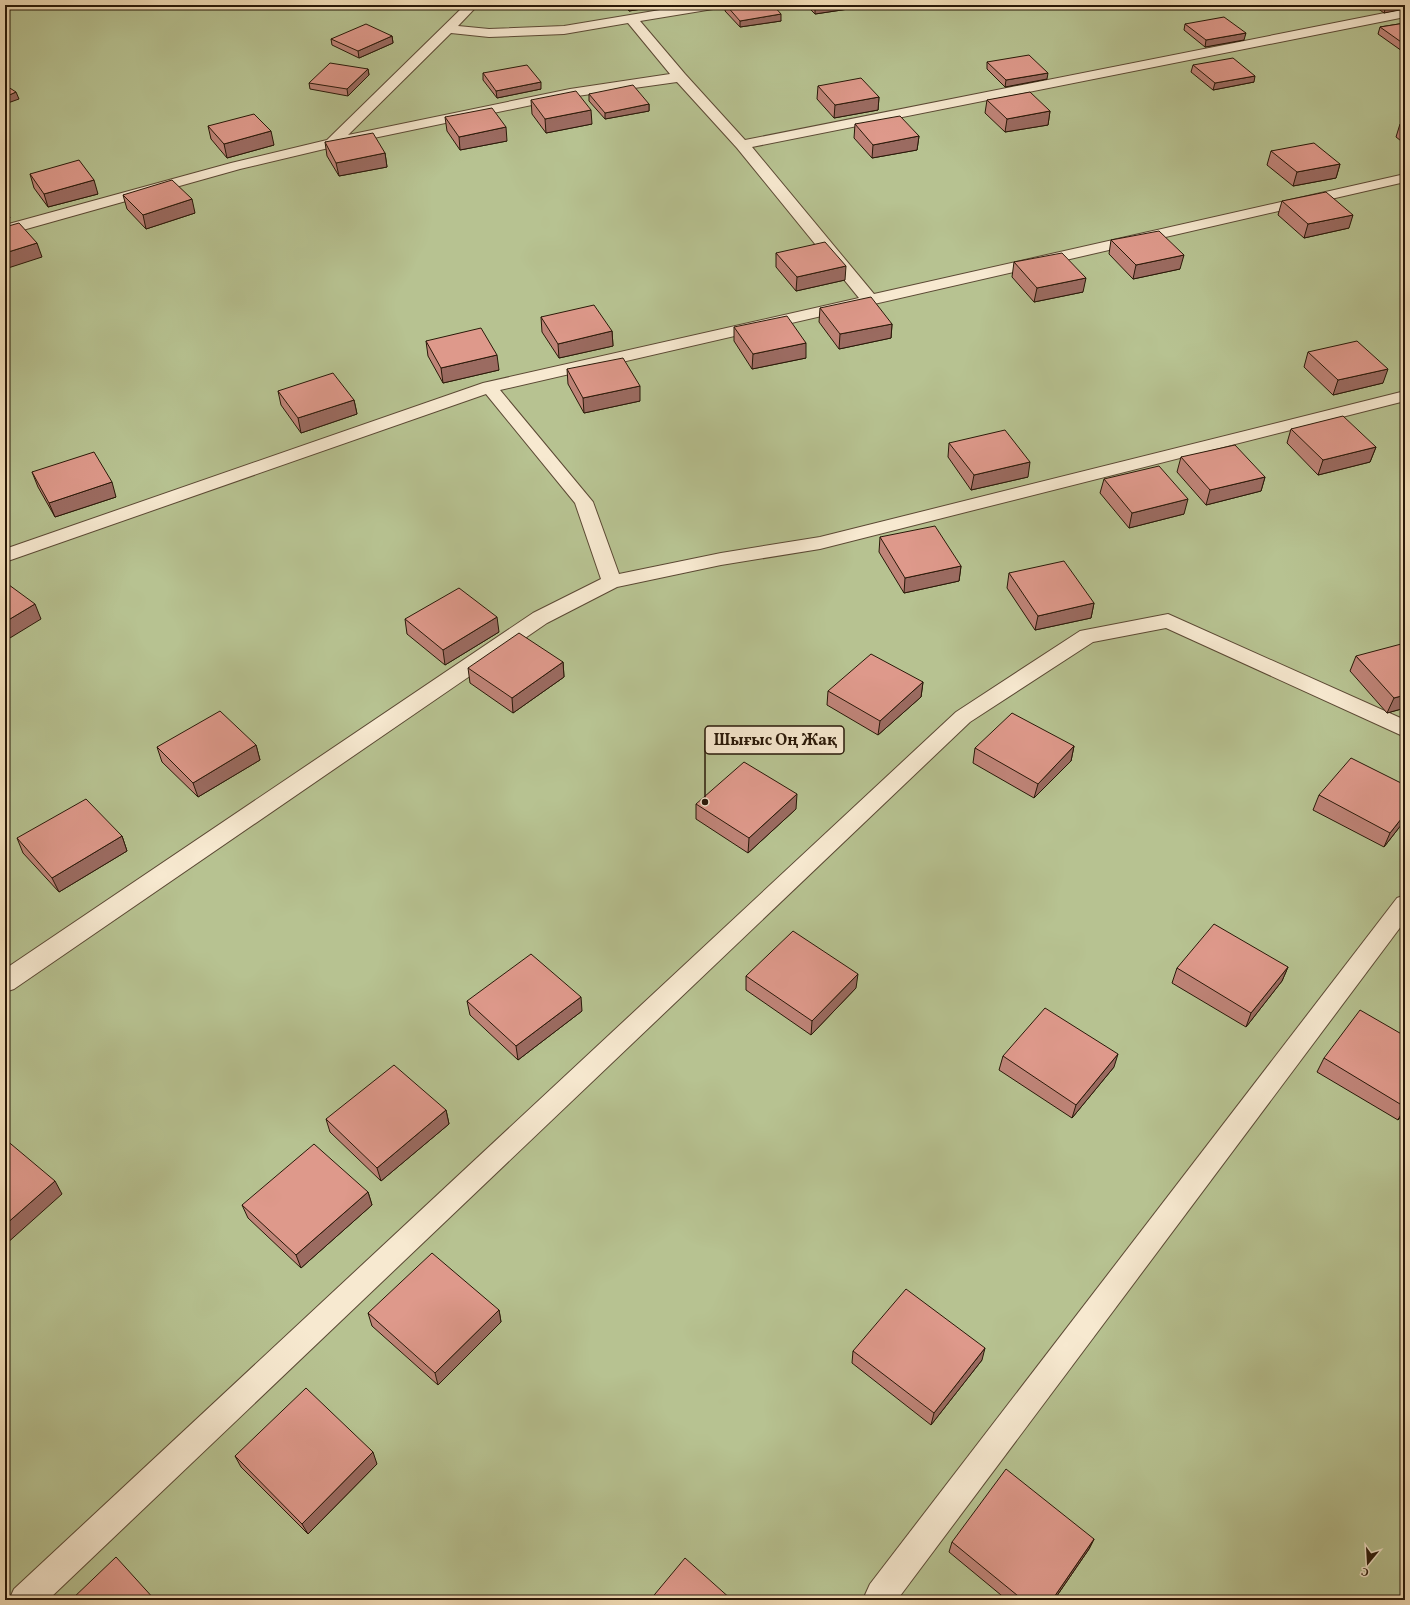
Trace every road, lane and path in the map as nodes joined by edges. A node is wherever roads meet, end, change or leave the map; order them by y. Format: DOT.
graph roads {
  1 [pos="472,5"];
  2 [pos="713,5"];
  3 [pos="1405,13"];
  4 [pos="630,19"];
  5 [pos="447,29"];
  6 [pos="680,77"];
  7 [pos="332,143"];
  8 [pos="742,145"];
  9 [pos="1405,178"];
  10 [pos="5,230"];
  11 [pos="870,300"];
  12 [pos="489,387"];
  13 [pos="1405,396"];
  14 [pos="5,556"];
  15 [pos="612,582"];
  16 [pos="1405,729"];
  17 [pos="1405,904"];
  18 [pos="5,982"];
  19 [pos="881,1595"];
  20 [pos="25,1600"];
  1 -- 5 [label="lane"];
  2 -- 4 [label="lane"];
  3 -- 8 [label="lane"];
  4 -- 5 [label="lane"];
  4 -- 6 [label="lane"];
  5 -- 7 [label="lane"];
  6 -- 7 [label="lane"];
  6 -- 8 [label="lane"];
  7 -- 10 [label="lane"];
  8 -- 11 [label="lane"];
  9 -- 11 [label="lane"];
  11 -- 12 [label="lane"];
  12 -- 14 [label="lane"];
  12 -- 15 [label="lane"];
  13 -- 15 [label="lane"];
  15 -- 18 [label="lane"];
  16 -- 20 [label="lane"];
  17 -- 19 [label="lane"];
}
